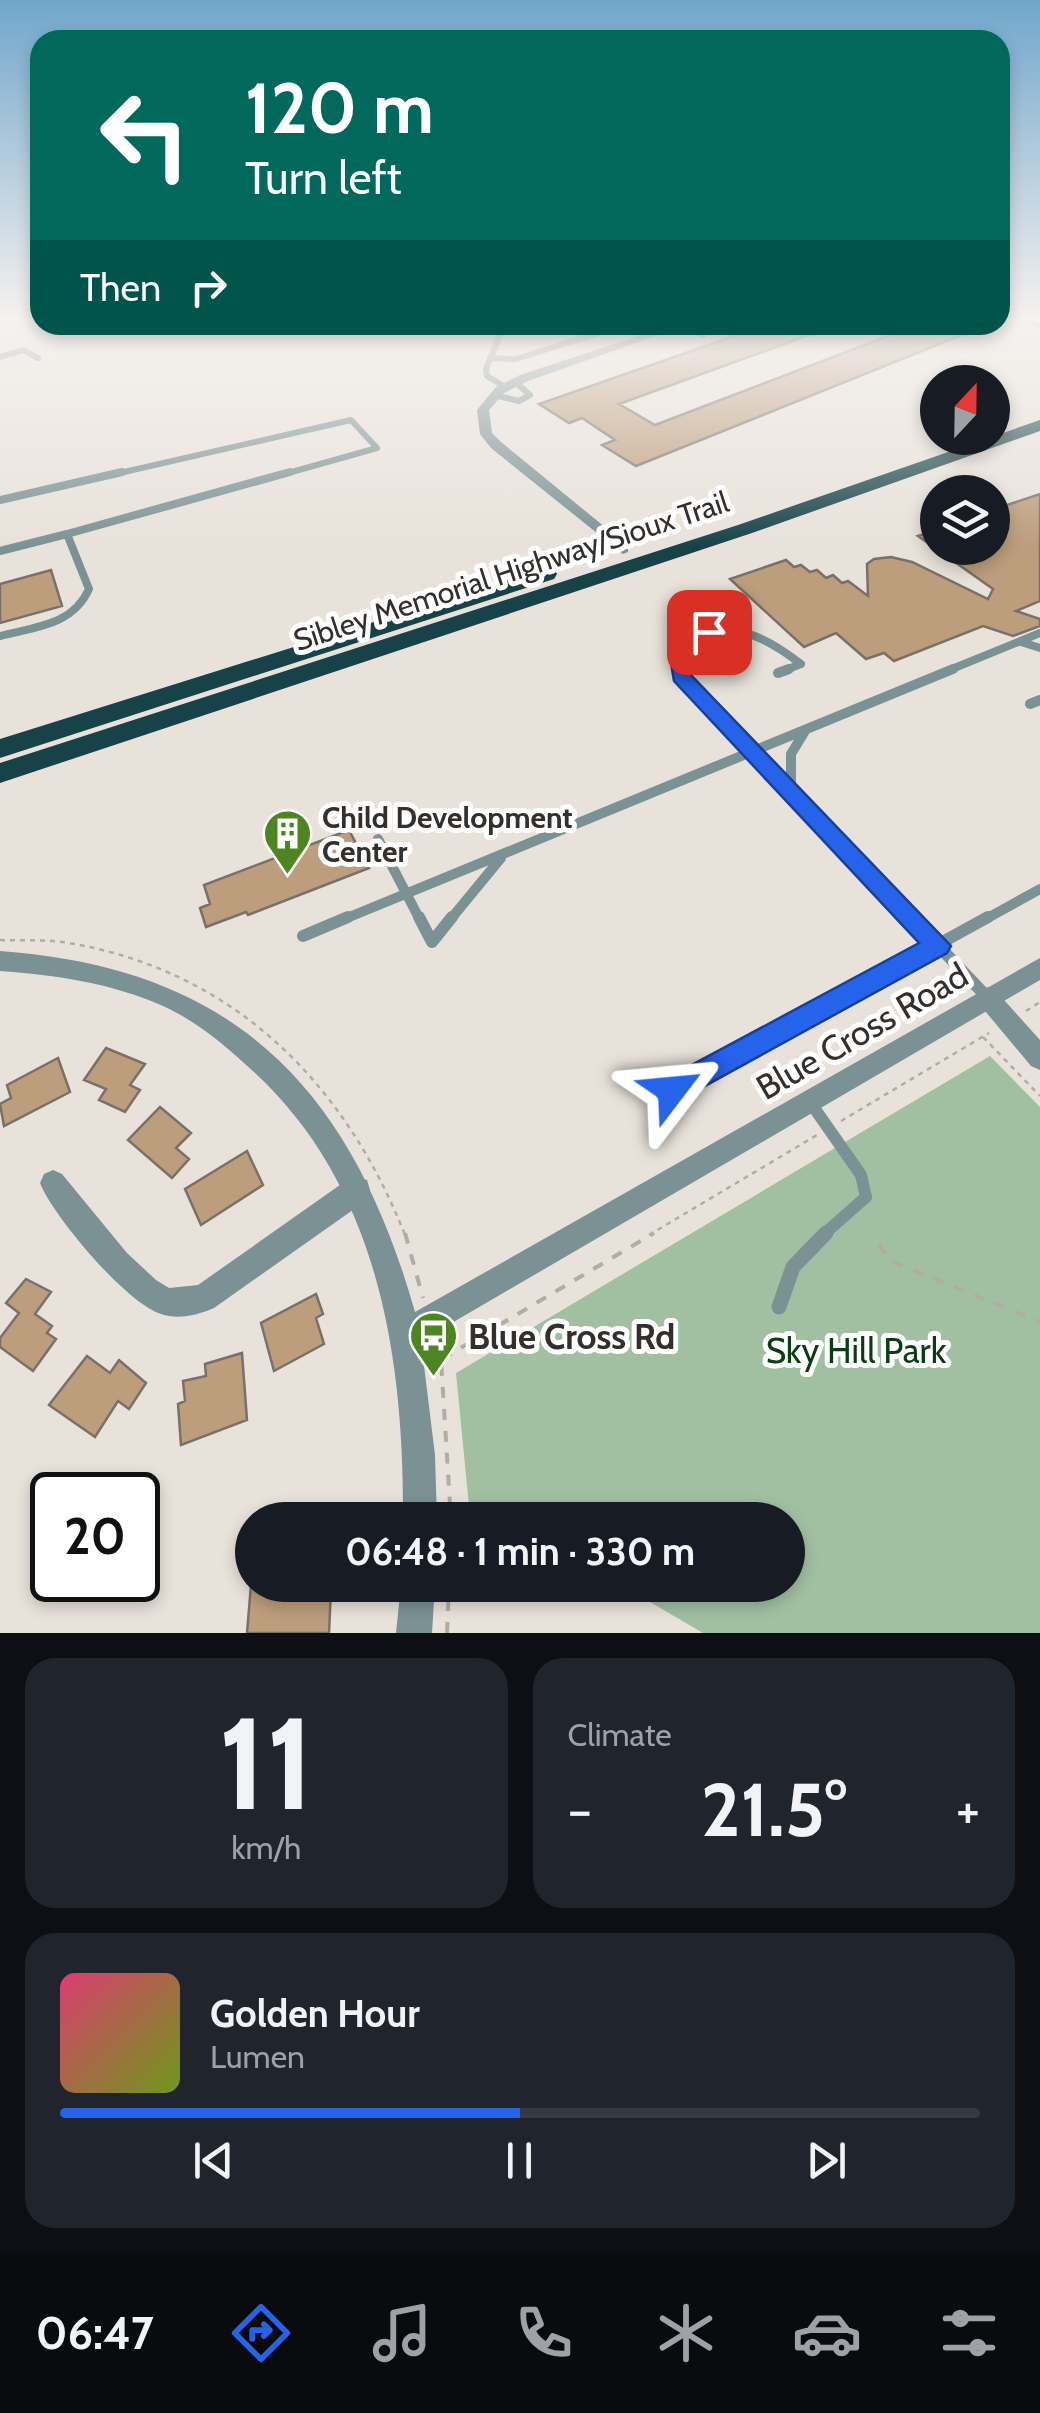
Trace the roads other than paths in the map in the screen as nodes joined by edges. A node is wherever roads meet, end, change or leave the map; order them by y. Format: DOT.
graph roads {
  1 [pos="498,394"];
  2 [pos="1040,408"];
  3 [pos="1010,420"];
  4 [pos="1040,425"];
  5 [pos="920,453"];
  6 [pos="0,500"];
  7 [pos="67,534"];
  8 [pos="623,549"];
  9 [pos="0,551"];
  10 [pos="1040,633"];
  11 [pos="0,636"];
  12 [pos="1020,641"];
  13 [pos="1040,648"];
  14 [pos="778,673"];
  15 [pos="806,729"];
  16 [pos="0,748"];
  17 [pos="754,751"];
  18 [pos="0,773"];
  19 [pos="791,790"];
  20 [pos="378,839"];
  21 [pos="505,853"];
  22 [pos="1040,890"];
  23 [pos="405,894"];
  24 [pos="302,936"];
  25 [pos="938,946"];
  26 [pos="0,961"];
  27 [pos="1040,968"];
  28 [pos="988,998"];
  29 [pos="1040,1058"];
  30 [pos="672,1090"];
  31 [pos="810,1101"];
  32 [pos="52,1183"];
  33 [pos="357,1190"];
  34 [pos="779,1307"];
  35 [pos="407,1333"];
  36 [pos="421,1502"];
  37 [pos="417,1602"];
  38 [pos="414,1633"];
  1 -- 8 [label="street"];
  2 -- 3 [label="highway"];
  4 -- 18 [label="highway, Sibley Memorial Highway/Sioux Trail"];
  5 -- 8 [label="highway, Sibley Memorial Highway/Sioux Trail"];
  6 -- 7 [label="lane"];
  7 -- 9 [label="lane"];
  7 -- 11 [label="lane"];
  8 -- 16 [label="highway, Sibley Memorial Highway/Sioux Trail"];
  10 -- 12 [label="lane"];
  12 -- 13 [label="lane"];
  12 -- 15 [label="lane"];
  14 -- 17 [label="lane"];
  15 -- 17 [label="lane"];
  15 -- 19 [label="lane"];
  17 -- 19 [label="lane"];
  17 -- 21 [label="lane"];
  19 -- 25 [label="lane"];
  20 -- 23 [label="lane"];
  21 -- 23 [label="lane"];
  21 -- 23 [label="lane"];
  22 -- 25 [label="lane"];
  23 -- 24 [label="lane"];
  25 -- 28 [label="lane"];
  25 -- 30 [label="lane"];
  26 -- 33 [label="street"];
  27 -- 28 [label="street, Blue Cross Road"];
  28 -- 29 [label="street"];
  28 -- 31 [label="street, Blue Cross Road"];
  31 -- 34 [label="lane"];
  31 -- 35 [label="street, Blue Cross Road"];
  32 -- 33 [label="street"];
  33 -- 35 [label="street"];
  35 -- 36 [label="street"];
  37 -- 38 [label="street"];
}
